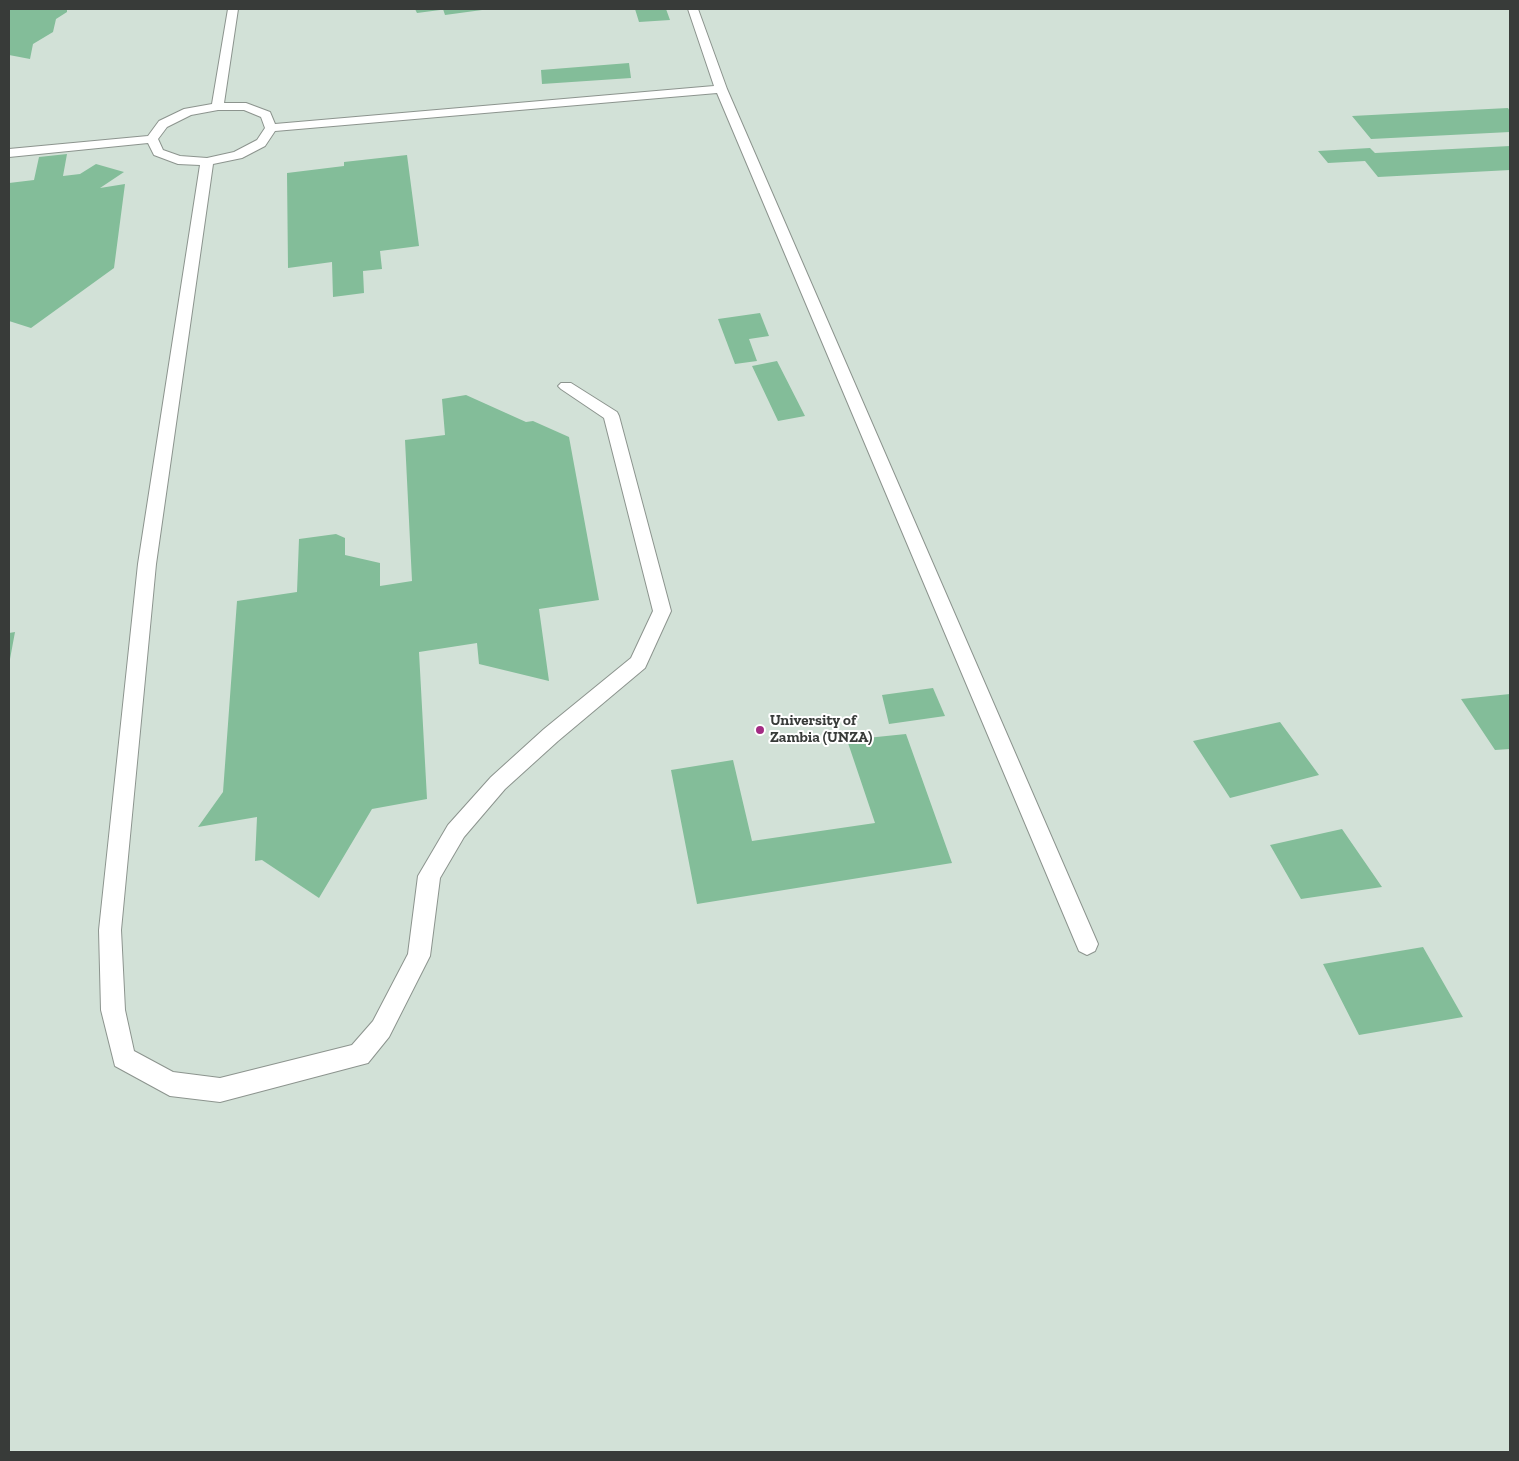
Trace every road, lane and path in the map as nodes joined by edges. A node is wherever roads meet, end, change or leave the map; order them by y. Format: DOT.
graph roads {
  1 [pos="233,9"];
  2 [pos="693,9"];
  3 [pos="721,89"];
  4 [pos="218,106"];
  5 [pos="271,128"];
  6 [pos="152,139"];
  7 [pos="9,153"];
  8 [pos="206,162"];
  9 [pos="566,386"];
  10 [pos="1087,944"];
  1 -- 4 [label="lane"];
  2 -- 3 [label="lane"];
  3 -- 5 [label="lane"];
  3 -- 10 [label="lane"];
  4 -- 5 [label="lane"];
  4 -- 6 [label="lane"];
  5 -- 8 [label="lane"];
  6 -- 7 [label="lane"];
  6 -- 8 [label="lane"];
  8 -- 9 [label="lane"];
}
